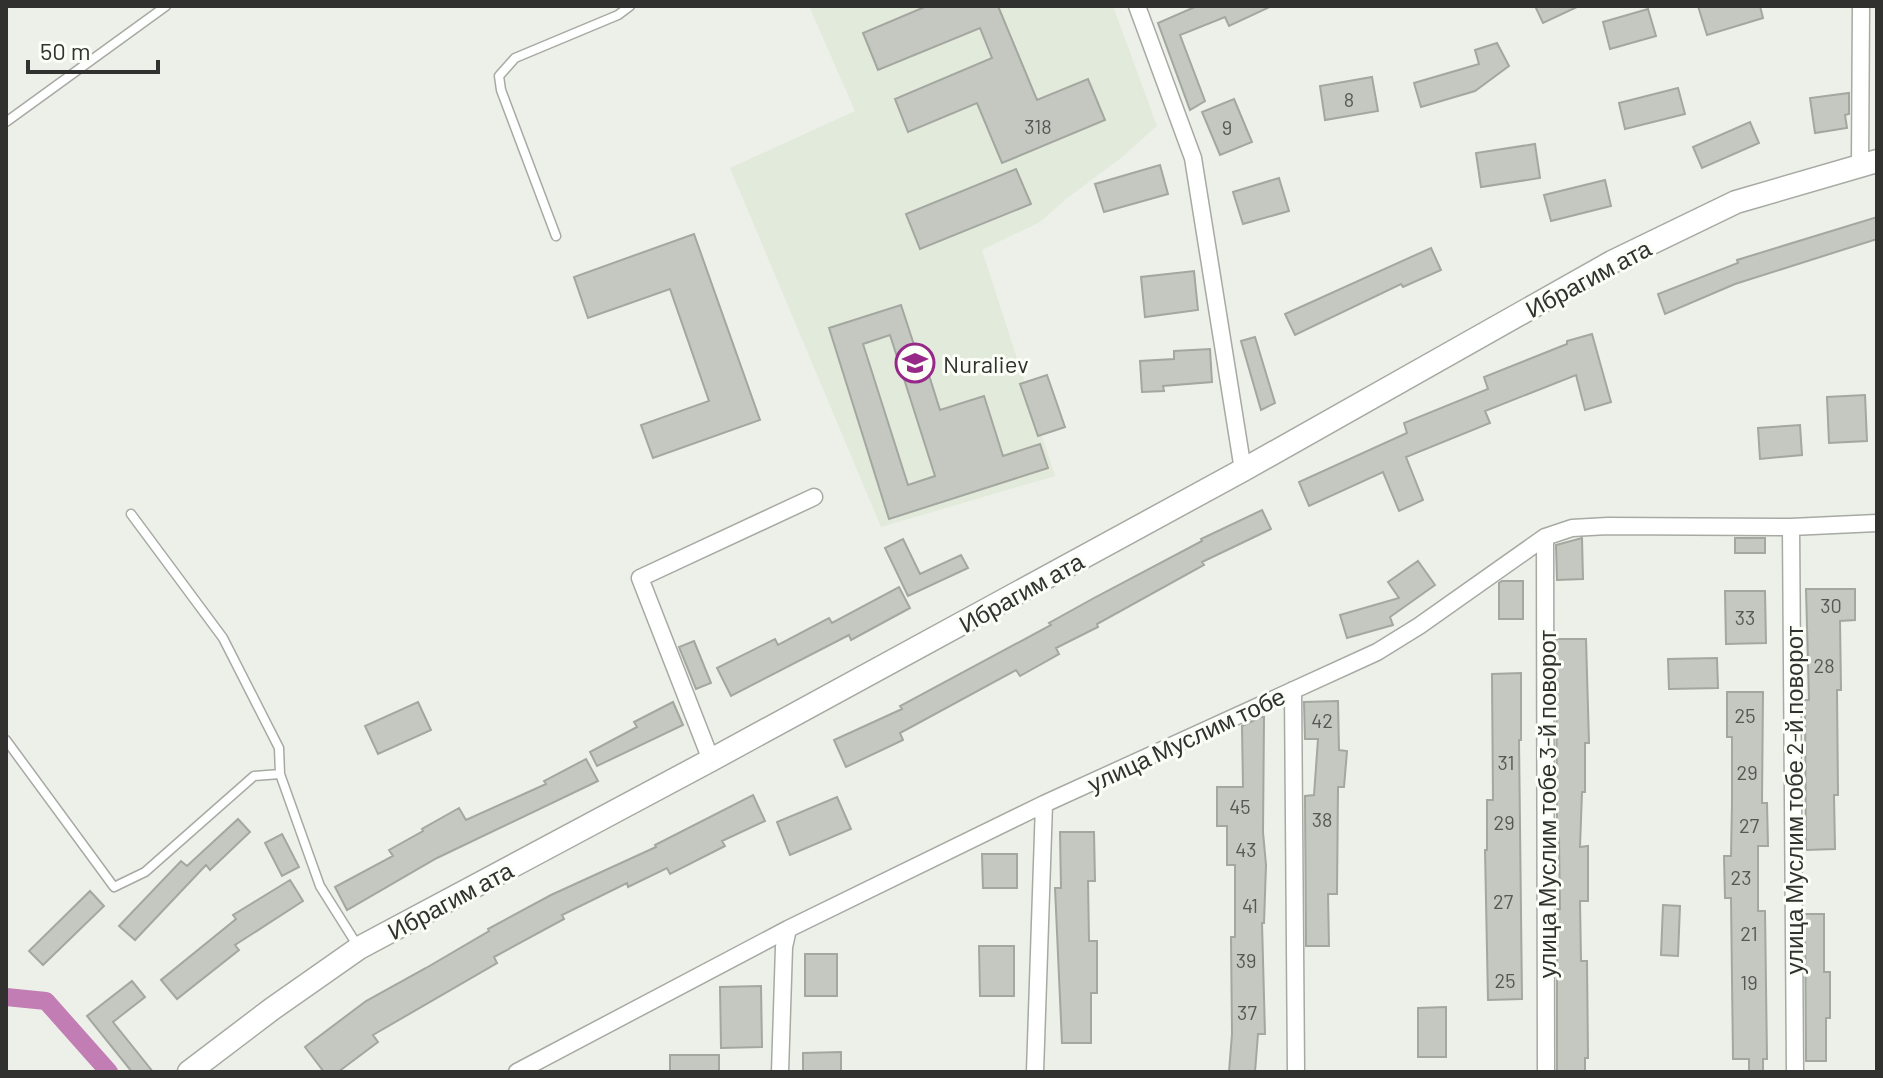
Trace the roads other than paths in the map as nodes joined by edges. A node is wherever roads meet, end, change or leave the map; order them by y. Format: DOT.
graph roads {
  1 [pos="166,6"];
  2 [pos="630,6"];
  3 [pos="1137,6"];
  4 [pos="1861,6"];
  5 [pos="6,122"];
  6 [pos="1869,163"];
  7 [pos="556,236"];
  8 [pos="1243,470"];
  9 [pos="814,497"];
  10 [pos="131,514"];
  11 [pos="1877,523"];
  12 [pos="1791,527"];
  13 [pos="1545,537"];
  14 [pos="1293,690"];
  15 [pos="6,740"];
  16 [pos="711,760"];
  17 [pos="280,774"];
  18 [pos="1044,804"];
  19 [pos="788,929"];
  20 [pos="359,948"];
  21 [pos="523,1070"];
  22 [pos="189,1072"];
  23 [pos="780,1072"];
  24 [pos="1035,1072"];
  25 [pos="1296,1072"];
  26 [pos="1546,1072"];
  27 [pos="1795,1072"];
  1 -- 5 [label="lane"];
  2 -- 7 [label="lane"];
  3 -- 8 [label="street"];
  4 -- 6 [label="street"];
  6 -- 8 [label="street, Ибрагим ата"];
  8 -- 16 [label="street, Ибрагим ата"];
  9 -- 16 [label="street"];
  10 -- 17 [label="lane"];
  11 -- 12 [label="street, улица Муслим тобе"];
  12 -- 13 [label="street, улица Муслим тобе"];
  12 -- 27 [label="street, улица Муслим тобе 2-й поворот"];
  13 -- 14 [label="street, улица Муслим тобе"];
  13 -- 26 [label="street, улица Муслим тобе 3-й поворот"];
  14 -- 18 [label="street, улица Муслим тобе"];
  14 -- 25 [label="street"];
  15 -- 17 [label="lane"];
  16 -- 20 [label="street, Ибрагим ата"];
  17 -- 20 [label="lane"];
  18 -- 19 [label="street, улица Муслим тобе"];
  18 -- 24 [label="street"];
  19 -- 21 [label="street, улица Муслим тобе"];
  19 -- 23 [label="street"];
  20 -- 22 [label="street, Ибрагим ата"];
}
